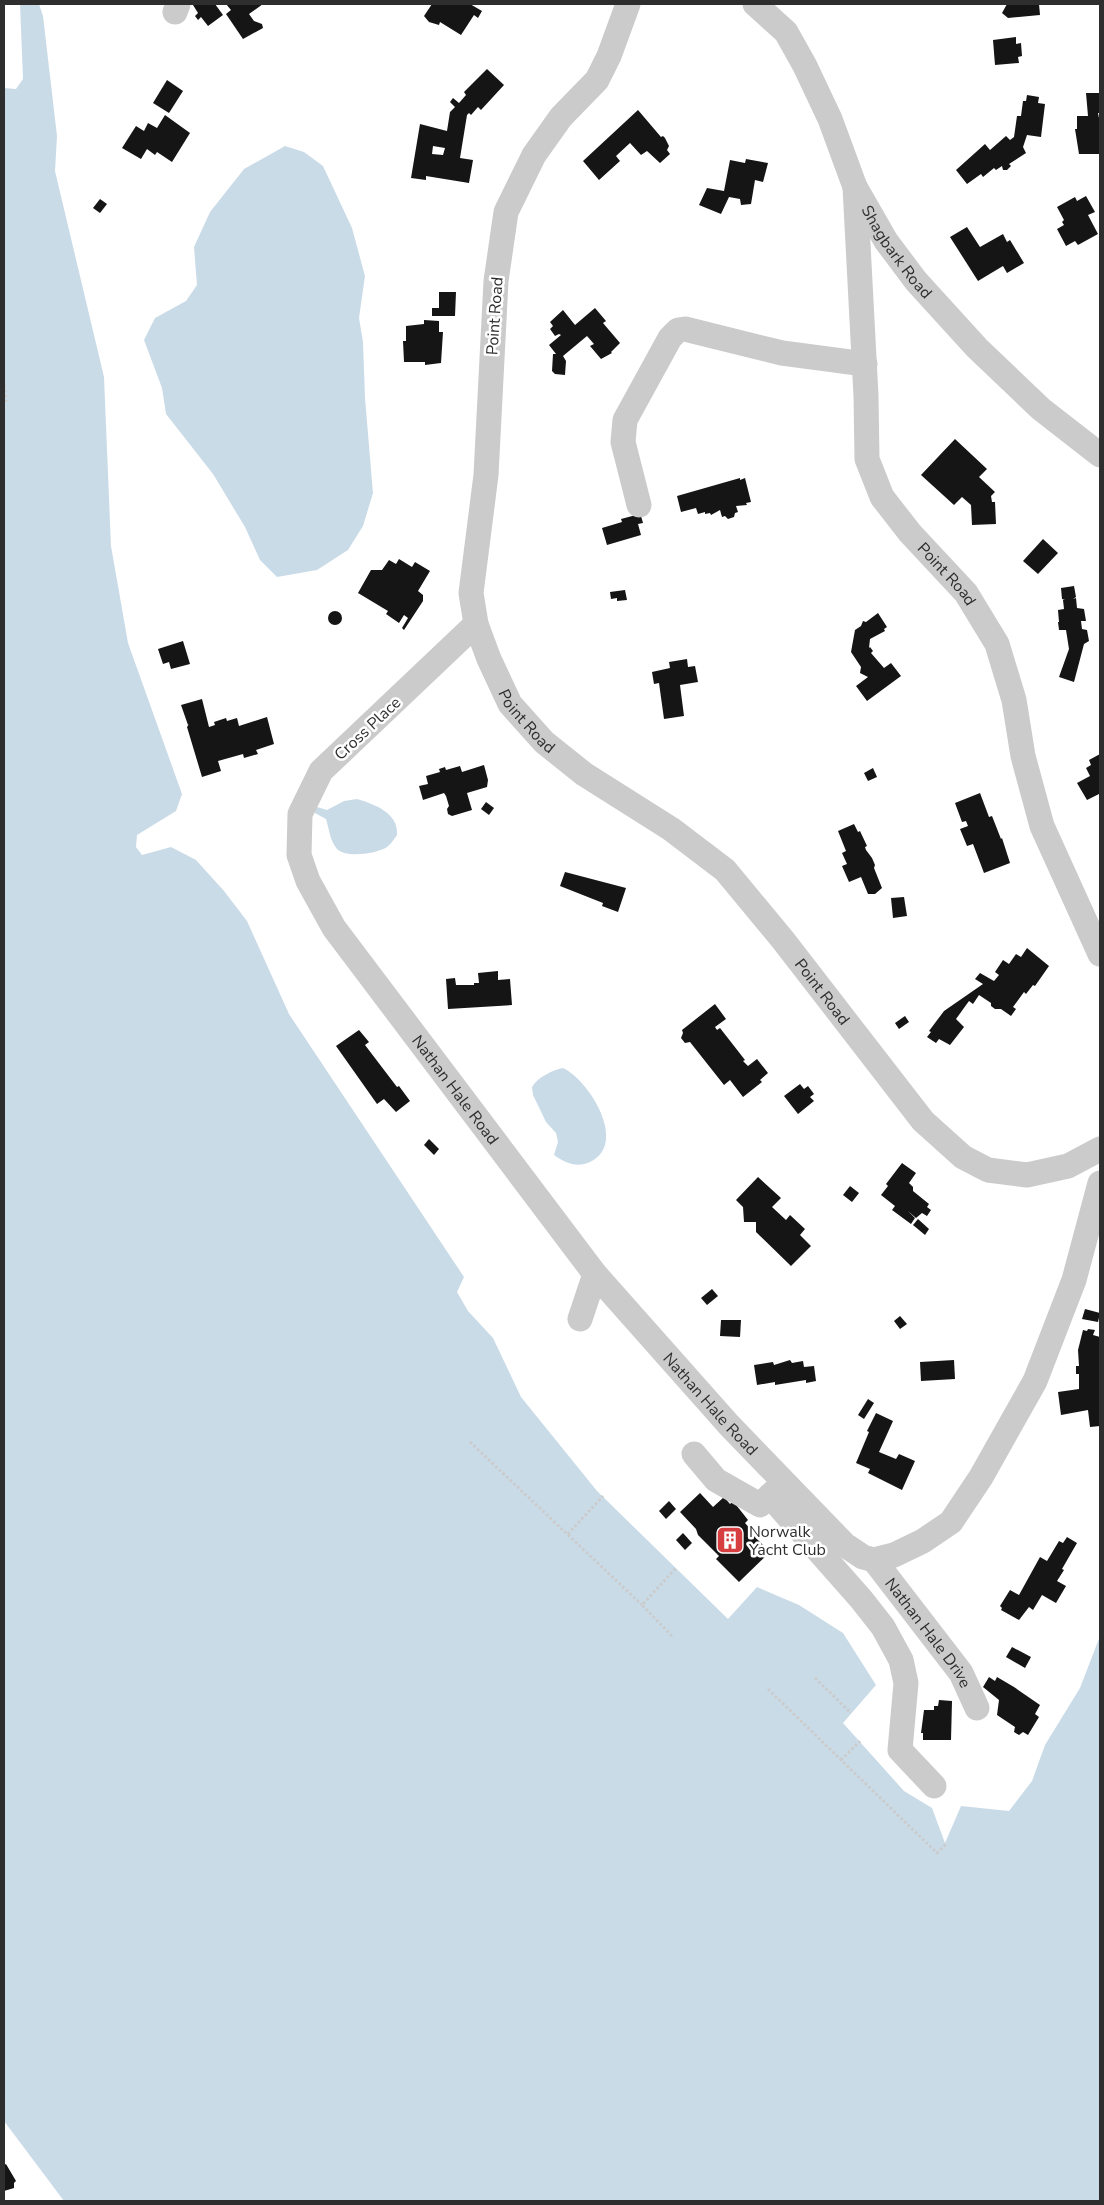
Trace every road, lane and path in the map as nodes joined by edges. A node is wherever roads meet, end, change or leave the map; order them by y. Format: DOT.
graph roads {
  1 [pos="628,4"];
  2 [pos="755,4"];
  3 [pos="856,187"];
  4 [pos="865,364"];
  5 [pos="4,385"];
  6 [pos="6,402"];
  7 [pos="1100,455"];
  8 [pos="639,505"];
  9 [pos="476,624"];
  10 [pos="300,855"];
  11 [pos="1100,954"];
  12 [pos="1100,1149"];
  13 [pos="1100,1183"];
  14 [pos="595,1274"];
  15 [pos="580,1319"];
  16 [pos="470,1442"];
  17 [pos="694,1454"];
  18 [pos="777,1489"];
  19 [pos="603,1496"];
  20 [pos="568,1534"];
  21 [pos="874,1560"];
  22 [pos="676,1568"];
  23 [pos="642,1605"];
  24 [pos="672,1636"];
  25 [pos="815,1678"];
  26 [pos="768,1689"];
  27 [pos="977,1708"];
  28 [pos="851,1713"];
  29 [pos="860,1741"];
  30 [pos="841,1760"];
  31 [pos="934,1786"];
  32 [pos="946,1844"];
  1 -- 9 [label="street, Point Road"];
  2 -- 3 [label="street, Shagbark Road"];
  3 -- 4 [label="street, Point Road"];
  3 -- 7 [label="street, Shagbark Road"];
  4 -- 8 [label="street"];
  4 -- 11 [label="street, Point Road"];
  5 -- 6 [label="path"];
  9 -- 10 [label="street, Cross Place"];
  9 -- 12 [label="street, Point Road"];
  10 -- 14 [label="street, Nathan Hale Road"];
  13 -- 21 [label="street"];
  14 -- 15 [label="street"];
  14 -- 18 [label="street, Nathan Hale Road"];
  16 -- 20 [label="path"];
  17 -- 18 [label="street"];
  18 -- 21 [label="street, Nathan Hale Road"];
  18 -- 31 [label="street"];
  19 -- 20 [label="path"];
  20 -- 23 [label="path"];
  21 -- 27 [label="street, Nathan Hale Drive"];
  22 -- 23 [label="path"];
  23 -- 24 [label="path"];
  25 -- 28 [label="path"];
  26 -- 30 [label="path"];
  29 -- 30 [label="path"];
  30 -- 32 [label="path"];
}
